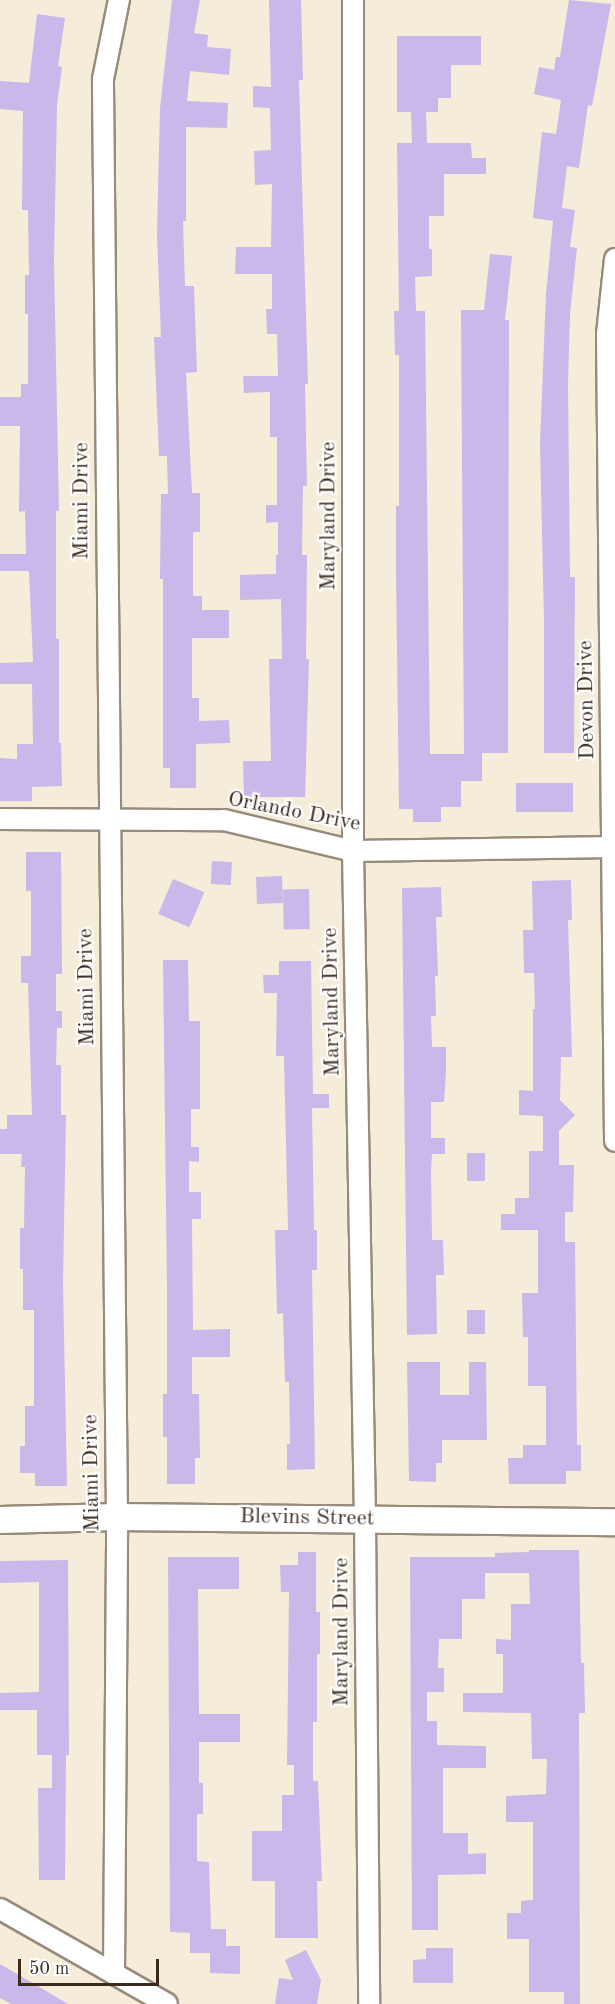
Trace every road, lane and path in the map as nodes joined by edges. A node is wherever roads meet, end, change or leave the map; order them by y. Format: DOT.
graph roads {
  1 [pos="119,0"];
  2 [pos="353,0"];
  3 [pos="615,259"];
  4 [pos="109,818"];
  5 [pos="0,819"];
  6 [pos="614,847"];
  7 [pos="353,851"];
  8 [pos="615,1141"];
  9 [pos="117,1516"];
  10 [pos="365,1519"];
  11 [pos="0,1520"];
  12 [pos="615,1522"];
  13 [pos="0,1909"];
  14 [pos="114,1974"];
  15 [pos="167,2004"];
  16 [pos="369,2004"];
  1 -- 4 [label="street, Miami Drive"];
  2 -- 7 [label="street, Maryland Drive"];
  3 -- 6 [label="street, Devon Drive"];
  4 -- 5 [label="street, Orlando Drive"];
  4 -- 7 [label="street, Orlando Drive"];
  4 -- 9 [label="street, Miami Drive"];
  6 -- 7 [label="street, Orlando Drive"];
  6 -- 8 [label="street, Devon Drive"];
  7 -- 10 [label="street, Maryland Drive"];
  9 -- 10 [label="street, Blevins Street"];
  9 -- 11 [label="street, Blevins Street"];
  9 -- 14 [label="street, Miami Drive"];
  10 -- 12 [label="street, Blevins Street"];
  10 -- 16 [label="street, Maryland Drive"];
  13 -- 14 [label="street"];
  14 -- 15 [label="street"];
}
